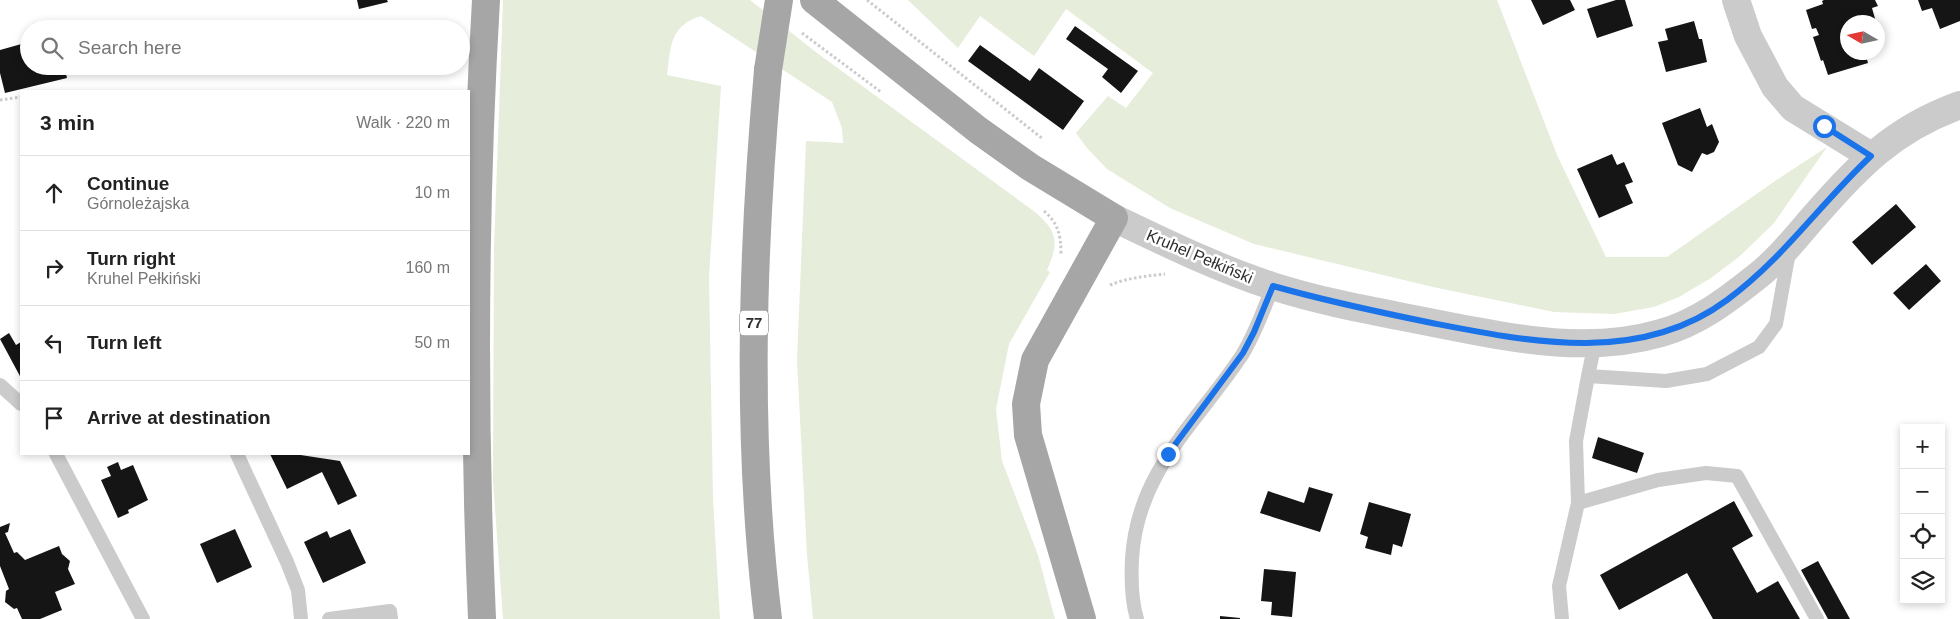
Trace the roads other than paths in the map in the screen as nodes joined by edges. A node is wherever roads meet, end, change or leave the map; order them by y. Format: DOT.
graph roads {
  1 [pos="486,0"];
  2 [pos="779,0"];
  3 [pos="814,0"];
  4 [pos="1736,0"];
  5 [pos="1960,105"];
  6 [pos="1871,156"];
  7 [pos="1114,218"];
  8 [pos="1790,244"];
  9 [pos="1273,286"];
  10 [pos="1594,343"];
  11 [pos="1588,376"];
  12 [pos="0,385"];
  13 [pos="20,403"];
  14 [pos="57,455"];
  15 [pos="237,455"];
  16 [pos="1578,503"];
  17 [pos="763,576"];
  18 [pos="143,619"];
  19 [pos="301,619"];
  20 [pos="329,619"];
  21 [pos="391,619"];
  22 [pos="482,619"];
  23 [pos="757,619"];
  24 [pos="768,619"];
  25 [pos="1082,619"];
  26 [pos="1137,619"];
  27 [pos="1562,619"];
  28 [pos="1816,619"];
  1 -- 22 [label="main road"];
  2 -- 17 [label="main road, 77, bridge"];
  3 -- 7 [label="main road, Kruhel Pełkiński"];
  4 -- 6 [label="street"];
  5 -- 6 [label="street, Kruhel Pełkiński"];
  6 -- 8 [label="street, Kruhel Pełkiński"];
  7 -- 9 [label="street, Kruhel Pełkiński"];
  7 -- 25 [label="main road"];
  8 -- 10 [label="street, Kruhel Pełkiński"];
  8 -- 11 [label="lane"];
  9 -- 10 [label="street, Kruhel Pełkiński"];
  9 -- 26 [label="lane"];
  10 -- 11 [label="lane"];
  11 -- 16 [label="lane"];
  12 -- 13 [label="lane"];
  14 -- 18 [label="lane"];
  15 -- 19 [label="lane"];
  16 -- 27 [label="lane"];
  16 -- 28 [label="lane"];
  17 -- 23 [label="main road, 77"];
  17 -- 24 [label="main road"];
  20 -- 21 [label="lane"];
}
